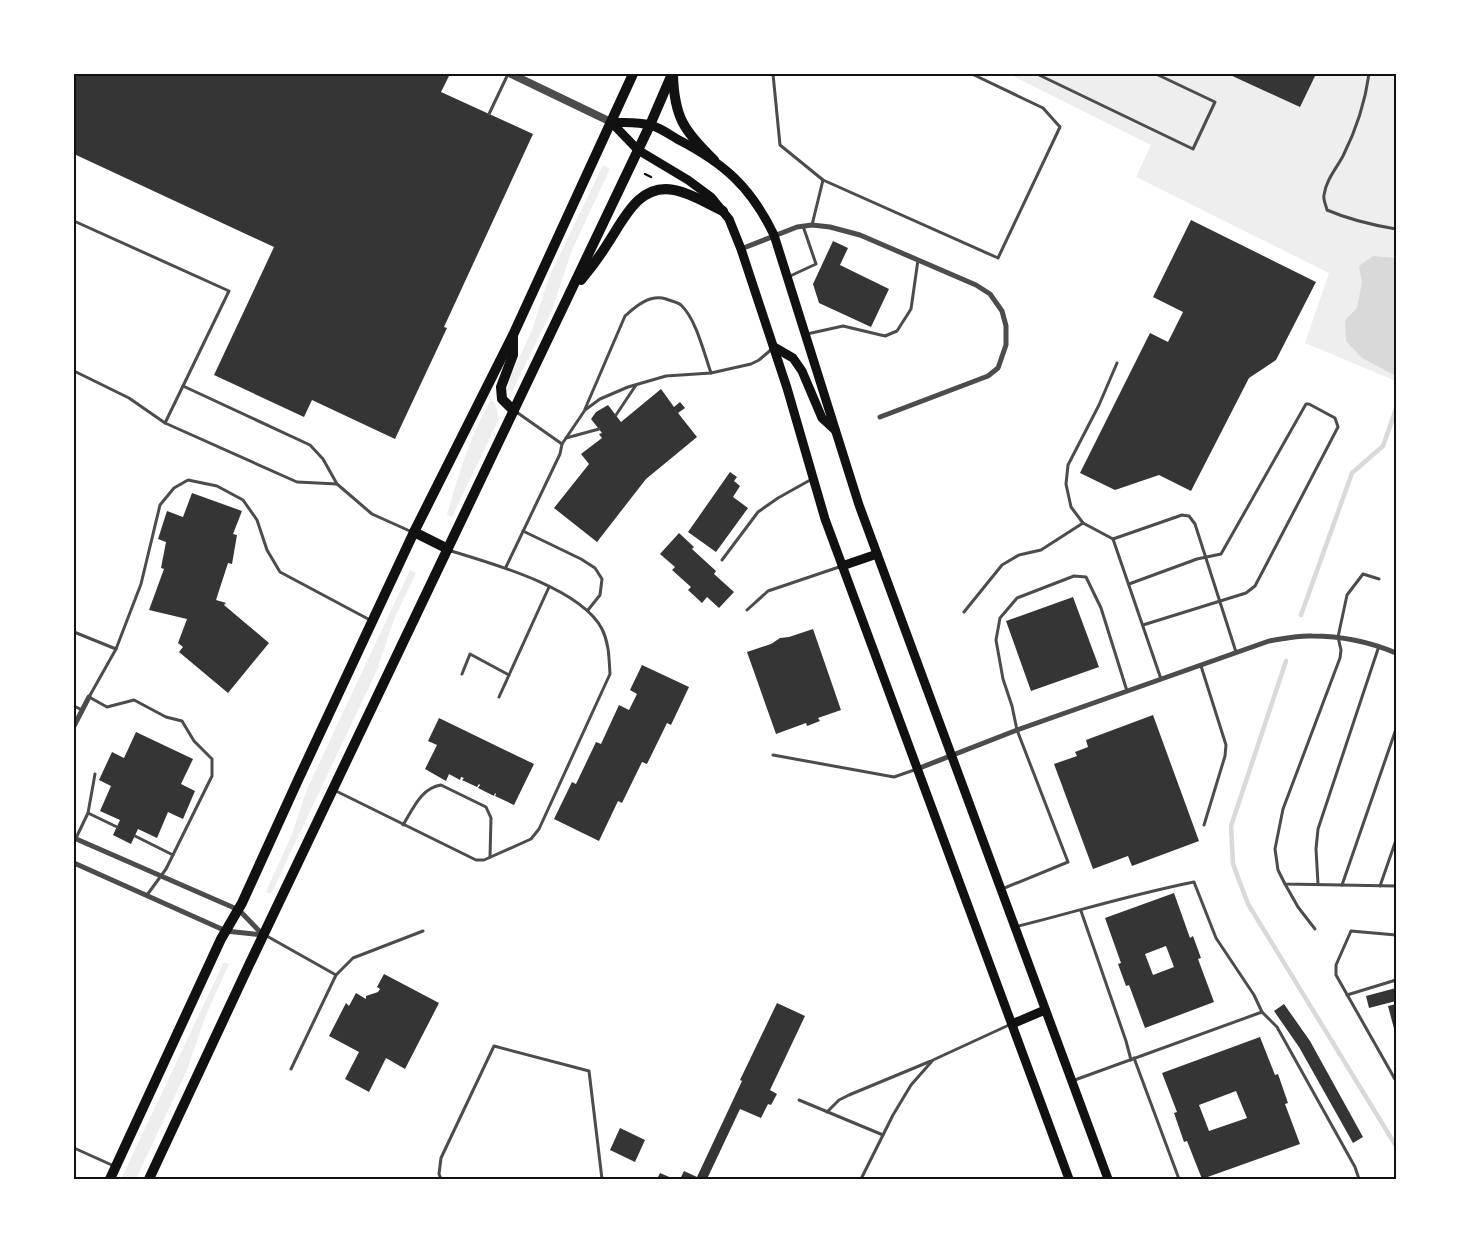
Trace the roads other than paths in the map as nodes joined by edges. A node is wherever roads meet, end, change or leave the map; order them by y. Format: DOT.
graph roads {
  1 [pos="509,74"];
  2 [pos="632,74"];
  3 [pos="673,74"];
  4 [pos="773,74"];
  5 [pos="972,74"];
  6 [pos="1037,74"];
  7 [pos="1156,74"];
  8 [pos="1369,74"];
  9 [pos="489,114"];
  10 [pos="611,122"];
  11 [pos="650,125"];
  12 [pos="638,150"];
  13 [pos="714,160"];
  14 [pos="823,180"];
  15 [pos="723,212"];
  16 [pos="74,222"];
  17 [pos="812,225"];
  18 [pos="803,226"];
  19 [pos="1396,230"];
  20 [pos="774,235"];
  21 [pos="741,249"];
  22 [pos="918,260"];
  23 [pos="788,277"];
  24 [pos="570,292"];
  25 [pos="806,334"];
  26 [pos="513,335"];
  27 [pos="774,348"];
  28 [pos="1117,363"];
  29 [pos="74,371"];
  30 [pos="711,373"];
  31 [pos="637,384"];
  32 [pos="183,386"];
  33 [pos="514,410"];
  34 [pos="585,410"];
  35 [pos="616,415"];
  36 [pos="880,417"];
  37 [pos="165,423"];
  38 [pos="599,429"];
  39 [pos="837,432"];
  40 [pos="566,438"];
  41 [pos="562,444"];
  42 [pos="812,479"];
  43 [pos="337,484"];
  44 [pos="1083,523"];
  45 [pos="523,531"];
  46 [pos="414,532"];
  47 [pos="1113,540"];
  48 [pos="448,549"];
  49 [pos="877,554"];
  50 [pos="1206,557"];
  51 [pos="722,560"];
  52 [pos="842,566"];
  53 [pos="506,568"];
  54 [pos="1379,579"];
  55 [pos="1129,584"];
  56 [pos="549,587"];
  57 [pos="1219,601"];
  58 [pos="588,610"];
  59 [pos="748,610"];
  60 [pos="964,612"];
  61 [pos="372,622"];
  62 [pos="1142,625"];
  63 [pos="74,632"];
  64 [pos="1338,637"];
  65 [pos="1379,646"];
  66 [pos="116,650"];
  67 [pos="1236,652"];
  68 [pos="1396,652"];
  69 [pos="1201,665"];
  70 [pos="462,674"];
  71 [pos="509,675"];
  72 [pos="1161,679"];
  73 [pos="1127,692"];
  74 [pos="89,697"];
  75 [pos="499,697"];
  76 [pos="74,706"];
  77 [pos="82,710"];
  78 [pos="74,726"];
  79 [pos="1396,729"];
  80 [pos="1017,730"];
  81 [pos="952,755"];
  82 [pos="773,756"];
  83 [pos="917,769"];
  84 [pos="95,774"];
  85 [pos="333,790"];
  86 [pos="88,813"];
  87 [pos="404,825"];
  88 [pos="1204,825"];
  89 [pos="117,827"];
  90 [pos="135,836"];
  91 [pos="75,838"];
  92 [pos="1396,840"];
  93 [pos="173,854"];
  94 [pos="490,857"];
  95 [pos="74,863"];
  96 [pos="161,876"];
  97 [pos="1285,884"];
  98 [pos="1318,884"];
  99 [pos="1342,885"];
  100 [pos="1380,886"];
  101 [pos="1396,886"];
  102 [pos="1001,890"];
  103 [pos="147,896"];
  104 [pos="239,910"];
  105 [pos="1081,911"];
  106 [pos="1015,927"];
  107 [pos="1315,929"];
  108 [pos="226,931"];
  109 [pos="423,931"];
  110 [pos="264,935"];
  111 [pos="1396,935"];
  112 [pos="336,975"];
  113 [pos="1396,980"];
  114 [pos="1347,994"];
  115 [pos="1046,1010"];
  116 [pos="1262,1012"];
  117 [pos="1012,1024"];
  118 [pos="1133,1059"];
  119 [pos="933,1060"];
  120 [pos="291,1069"];
  121 [pos="1072,1081"];
  122 [pos="1396,1081"];
  123 [pos="799,1100"];
  124 [pos="827,1112"];
  125 [pos="882,1135"];
  126 [pos="74,1148"];
  127 [pos="116,1167"];
  128 [pos="110,1179"];
  129 [pos="149,1179"];
  130 [pos="441,1179"];
  131 [pos="602,1179"];
  132 [pos="861,1179"];
  133 [pos="1069,1179"];
  134 [pos="1108,1179"];
  135 [pos="1179,1179"];
  136 [pos="1359,1179"];
  1 -- 9 [label="lane"];
  1 -- 10 [label="street"];
  2 -- 10 [label="main road"];
  3 -- 11 [label="main road"];
  3 -- 13 [label="main road"];
  4 -- 14 [label="lane"];
  5 -- 14 [label="lane"];
  6 -- 7 [label="lane"];
  8 -- 19 [label="lane"];
  10 -- 11 [label="main road"];
  10 -- 12 [label="main road"];
  10 -- 26 [label="main road"];
  11 -- 12 [label="main road"];
  11 -- 13 [label="main road"];
  12 -- 15 [label="main road"];
  12 -- 24 [label="main road"];
  13 -- 20 [label="main road"];
  14 -- 17 [label="lane"];
  15 -- 21 [label="main road"];
  15 -- 24 [label="main road"];
  16 -- 32 [label="lane"];
  17 -- 18 [label="street"];
  17 -- 22 [label="street"];
  18 -- 20 [label="street"];
  18 -- 23 [label="lane"];
  20 -- 21 [label="street"];
  20 -- 23 [label="main road"];
  21 -- 27 [label="main road"];
  22 -- 25 [label="lane"];
  22 -- 36 [label="street"];
  23 -- 25 [label="main road"];
  24 -- 33 [label="main road"];
  25 -- 39 [label="main road"];
  26 -- 33 [label="main road"];
  26 -- 46 [label="main road"];
  27 -- 30 [label="lane"];
  27 -- 39 [label="main road"];
  27 -- 42 [label="main road"];
  28 -- 44 [label="lane"];
  29 -- 37 [label="lane"];
  30 -- 31 [label="lane"];
  30 -- 34 [label="lane"];
  31 -- 34 [label="lane"];
  31 -- 35 [label="lane"];
  32 -- 37 [label="lane"];
  32 -- 43 [label="lane"];
  33 -- 41 [label="lane"];
  33 -- 48 [label="main road"];
  34 -- 40 [label="lane"];
  37 -- 43 [label="lane"];
  38 -- 40 [label="lane"];
  39 -- 49 [label="main road"];
  40 -- 41 [label="lane"];
  41 -- 45 [label="lane"];
  42 -- 51 [label="lane"];
  42 -- 52 [label="main road"];
  43 -- 46 [label="lane"];
  44 -- 47 [label="lane"];
  44 -- 60 [label="lane"];
  45 -- 53 [label="lane"];
  45 -- 58 [label="lane"];
  46 -- 48 [label="main road"];
  46 -- 61 [label="main road"];
  47 -- 50 [label="lane"];
  47 -- 55 [label="lane"];
  48 -- 53 [label="lane"];
  48 -- 85 [label="main road"];
  49 -- 52 [label="main road"];
  49 -- 81 [label="main road"];
  50 -- 55 [label="lane"];
  50 -- 57 [label="lane"];
  50 -- 57 [label="lane"];
  52 -- 59 [label="lane"];
  52 -- 83 [label="main road"];
  53 -- 56 [label="lane"];
  54 -- 64 [label="lane"];
  55 -- 62 [label="lane"];
  56 -- 58 [label="lane"];
  56 -- 71 [label="lane"];
  57 -- 62 [label="lane"];
  57 -- 67 [label="lane"];
  58 -- 94 [label="lane"];
  61 -- 66 [label="lane"];
  61 -- 104 [label="main road"];
  62 -- 72 [label="lane"];
  63 -- 66 [label="lane"];
  64 -- 65 [label="street"];
  64 -- 67 [label="street"];
  64 -- 97 [label="lane"];
  65 -- 68 [label="street"];
  65 -- 98 [label="lane"];
  66 -- 74 [label="lane"];
  67 -- 69 [label="street"];
  69 -- 72 [label="street"];
  69 -- 88 [label="lane"];
  70 -- 71 [label="lane"];
  71 -- 75 [label="lane"];
  72 -- 73 [label="street"];
  73 -- 80 [label="street"];
  73 -- 80 [label="lane"];
  74 -- 77 [label="street"];
  74 -- 93 [label="lane"];
  76 -- 77 [label="lane"];
  77 -- 78 [label="street"];
  79 -- 99 [label="lane"];
  80 -- 81 [label="street"];
  80 -- 102 [label="lane"];
  81 -- 83 [label="street"];
  81 -- 102 [label="main road"];
  82 -- 83 [label="lane"];
  83 -- 117 [label="main road"];
  84 -- 86 [label="lane"];
  85 -- 87 [label="lane"];
  85 -- 110 [label="main road"];
  86 -- 89 [label="lane"];
  86 -- 91 [label="lane"];
  87 -- 94 [label="lane"];
  87 -- 94 [label="lane"];
  90 -- 93 [label="lane"];
  91 -- 96 [label="street"];
  92 -- 100 [label="lane"];
  93 -- 96 [label="lane"];
  95 -- 103 [label="street"];
  96 -- 103 [label="lane"];
  96 -- 104 [label="street"];
  97 -- 98 [label="lane"];
  97 -- 107 [label="lane"];
  98 -- 99 [label="lane"];
  99 -- 100 [label="lane"];
  100 -- 101 [label="lane"];
  102 -- 106 [label="main road"];
  103 -- 108 [label="street"];
  104 -- 108 [label="main road"];
  104 -- 110 [label="street"];
  105 -- 106 [label="lane"];
  105 -- 116 [label="lane"];
  105 -- 118 [label="lane"];
  106 -- 115 [label="main road"];
  108 -- 110 [label="street"];
  108 -- 127 [label="main road"];
  109 -- 112 [label="lane"];
  110 -- 112 [label="lane"];
  110 -- 129 [label="main road"];
  111 -- 114 [label="lane"];
  112 -- 120 [label="lane"];
  113 -- 114 [label="lane"];
  114 -- 122 [label="lane"];
  115 -- 117 [label="main road"];
  115 -- 121 [label="main road"];
  116 -- 118 [label="lane"];
  116 -- 136 [label="lane"];
  117 -- 119 [label="lane"];
  117 -- 133 [label="main road"];
  118 -- 121 [label="lane"];
  118 -- 135 [label="lane"];
  119 -- 124 [label="lane"];
  119 -- 125 [label="lane"];
  121 -- 134 [label="main road"];
  123 -- 124 [label="lane"];
  124 -- 125 [label="lane"];
  125 -- 132 [label="lane"];
  126 -- 127 [label="lane"];
  127 -- 128 [label="main road"];
  130 -- 131 [label="lane"];
}
